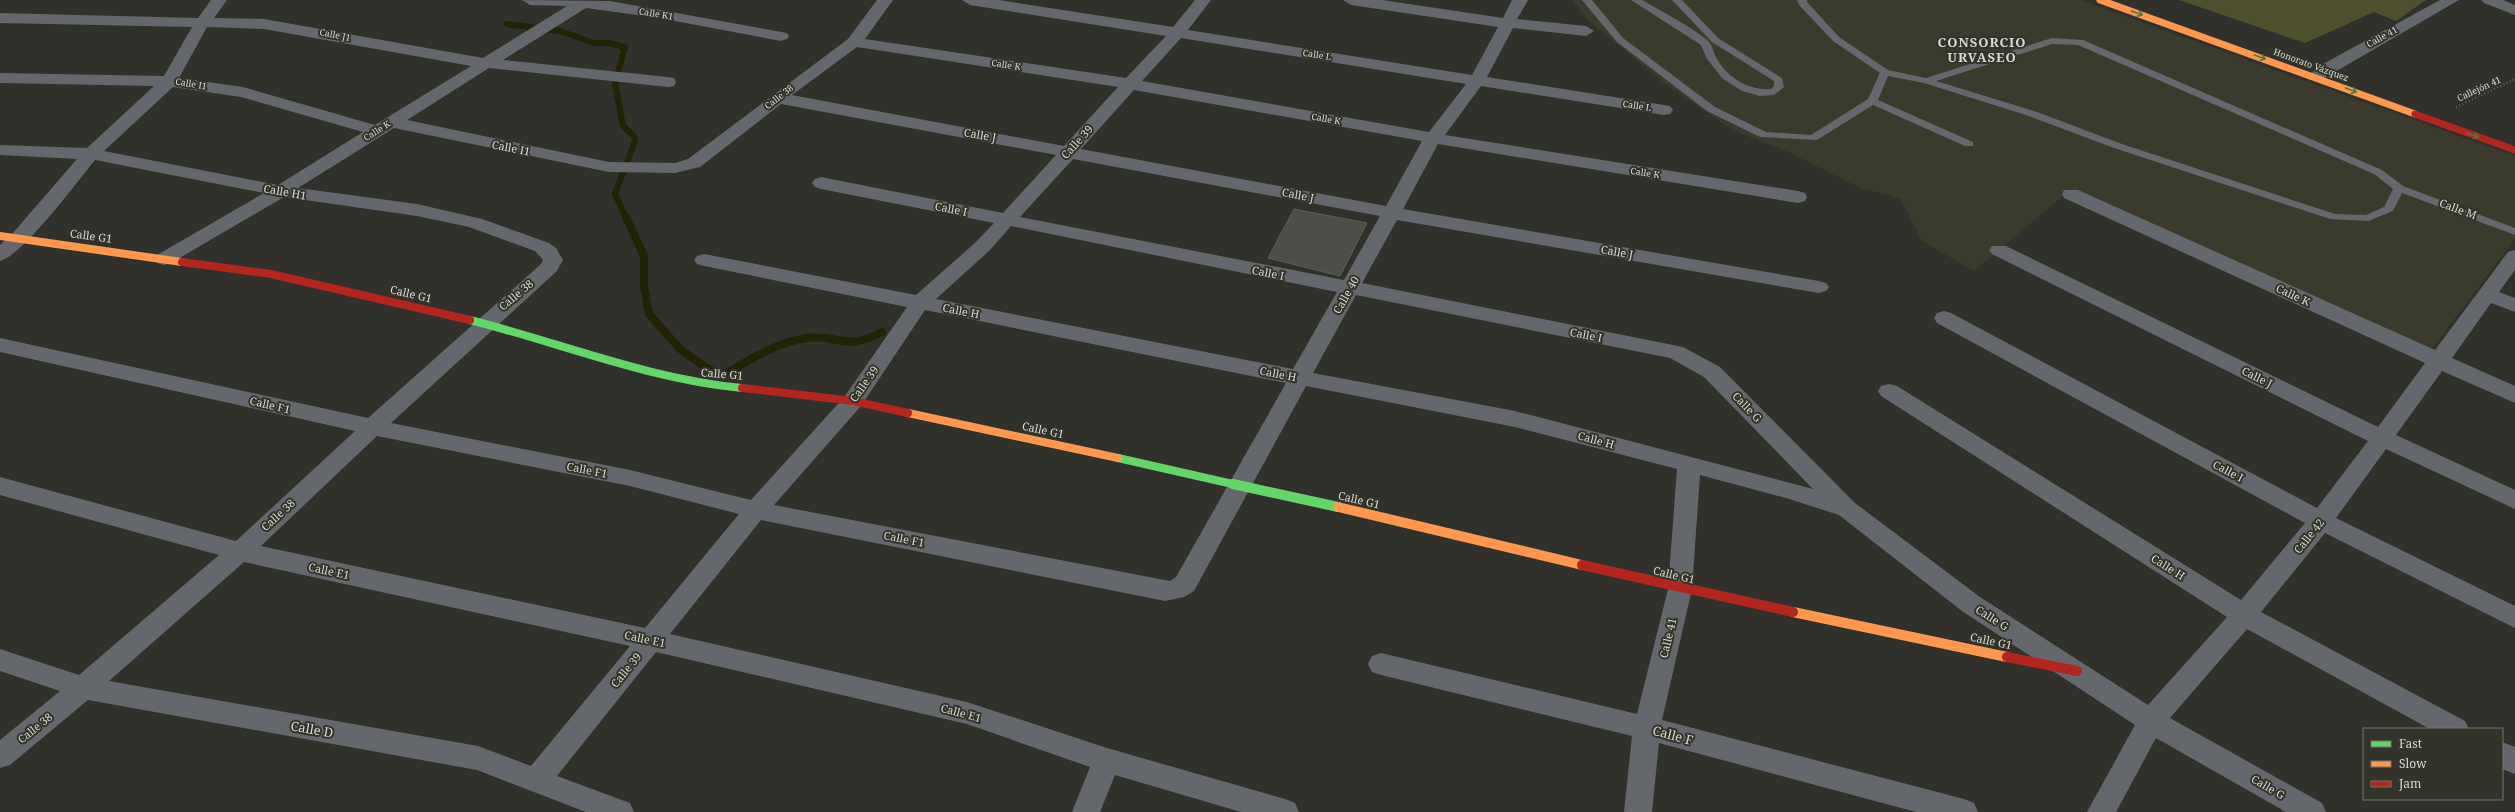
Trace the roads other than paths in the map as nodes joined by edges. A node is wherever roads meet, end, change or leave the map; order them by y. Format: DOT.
graph roads {
  1 [pos="220,0"];
  2 [pos="530,0"];
  3 [pos="885,0"];
  4 [pos="970,0"];
  5 [pos="1203,0"];
  6 [pos="1351,0"];
  7 [pos="1520,0"];
  8 [pos="1587,0"];
  9 [pos="1636,0"];
  10 [pos="1677,0"];
  11 [pos="1802,0"];
  12 [pos="2100,0"];
  13 [pos="2451,0"];
  14 [pos="2489,0"];
  15 [pos="586,1"];
  16 [pos="2515,10"];
  17 [pos="0,18"];
  18 [pos="202,23"];
  19 [pos="1506,23"];
  20 [pos="1586,31"];
  21 [pos="1177,33"];
  22 [pos="781,36"];
  23 [pos="854,42"];
  24 [pos="484,63"];
  25 [pos="2325,69"];
  26 [pos="1885,72"];
  27 [pos="0,78"];
  28 [pos="1477,80"];
  29 [pos="169,81"];
  30 [pos="1926,81"];
  31 [pos="668,82"];
  32 [pos="1130,84"];
  33 [pos="778,98"];
  34 [pos="1872,101"];
  35 [pos="1664,110"];
  36 [pos="383,126"];
  37 [pos="1433,138"];
  38 [pos="1969,144"];
  39 [pos="0,150"];
  40 [pos="2515,150"];
  41 [pos="1069,151"];
  42 [pos="91,154"];
  43 [pos="609,167"];
  44 [pos="821,183"];
  45 [pos="2399,188"];
  46 [pos="281,191"];
  47 [pos="2071,194"];
  48 [pos="1798,198"];
  49 [pos="1392,213"];
  50 [pos="1006,220"];
  51 [pos="2515,232"];
  52 [pos="0,236"];
  53 [pos="19,238"];
  54 [pos="2000,250"];
  55 [pos="0,255"];
  56 [pos="2515,256"];
  57 [pos="164,259"];
  58 [pos="704,260"];
  59 [pos="550,266"];
  60 [pos="1819,287"];
  61 [pos="1349,289"];
  62 [pos="2487,294"];
  63 [pos="920,303"];
  64 [pos="2515,305"];
  65 [pos="1944,318"];
  66 [pos="483,323"];
  67 [pos="0,345"];
  68 [pos="2438,361"];
  69 [pos="1712,372"];
  70 [pos="1300,378"];
  71 [pos="1889,391"];
  72 [pos="2515,395"];
  73 [pos="853,401"];
  74 [pos="372,427"];
  75 [pos="2382,438"];
  76 [pos="1689,464"];
  77 [pos="1241,484"];
  78 [pos="0,486"];
  79 [pos="2515,500"];
  80 [pos="1847,509"];
  81 [pos="756,510"];
  82 [pos="2321,521"];
  83 [pos="239,551"];
  84 [pos="1680,588"];
  85 [pos="1175,590"];
  86 [pos="2244,614"];
  87 [pos="2515,618"];
  88 [pos="650,640"];
  89 [pos="0,660"];
  90 [pos="1380,664"];
  91 [pos="2077,672"];
  92 [pos="85,688"];
  93 [pos="2151,720"];
  94 [pos="1647,728"];
  95 [pos="2453,728"];
  96 [pos="2503,755"];
  97 [pos="0,756"];
  98 [pos="1107,760"];
  99 [pos="2515,762"];
  100 [pos="537,780"];
  101 [pos="620,812"];
  102 [pos="1086,812"];
  103 [pos="1285,812"];
  104 [pos="1638,812"];
  105 [pos="1964,812"];
  106 [pos="2101,812"];
  107 [pos="2312,812"];
  1 -- 18 [label="street"];
  2 -- 15 [label="street, Calle K1"];
  3 -- 23 [label="street, Calle 38"];
  4 -- 21 [label="street, Calle L"];
  5 -- 21 [label="street, Calle 39"];
  6 -- 19 [label="street"];
  7 -- 19 [label="street, Calle 40"];
  8 -- 34 [label="lane"];
  9 -- 10 [label="lane"];
  11 -- 26 [label="lane"];
  12 -- 25 [label="street, Honorato Vázquez, one-way"];
  13 -- 25 [label="street, Calle 41"];
  14 -- 16 [label="street"];
  15 -- 22 [label="street, Calle K1"];
  15 -- 24 [label="street, Calle K"];
  17 -- 18 [label="street, Calle J1"];
  18 -- 24 [label="street, Calle J1"];
  18 -- 29 [label="street"];
  19 -- 20 [label="street"];
  19 -- 28 [label="street, Calle 40"];
  21 -- 28 [label="street, Calle L"];
  21 -- 32 [label="street, Calle 39"];
  23 -- 32 [label="street, Calle K"];
  23 -- 33 [label="street, Calle 38"];
  24 -- 31 [label="street, Calle J1"];
  24 -- 36 [label="street, Calle K"];
  25 -- 40 [label="street, Honorato Vázquez, one-way"];
  26 -- 30 [label="lane"];
  26 -- 34 [label="lane"];
  27 -- 29 [label="street, Calle I1"];
  28 -- 35 [label="street, Calle L"];
  28 -- 37 [label="street, Calle 40"];
  29 -- 36 [label="street, Calle I1"];
  29 -- 42 [label="street"];
  30 -- 45 [label="lane"];
  30 -- 45 [label="lane, Calle M"];
  32 -- 37 [label="street, Calle K"];
  32 -- 41 [label="street, Calle 39"];
  33 -- 41 [label="street, Calle J"];
  33 -- 43 [label="street, Calle 38"];
  34 -- 38 [label="lane"];
  36 -- 43 [label="street, Calle I1"];
  36 -- 46 [label="street, Calle K"];
  37 -- 48 [label="street, Calle K"];
  37 -- 49 [label="street, Calle 40"];
  39 -- 42 [label="street, Calle H1"];
  41 -- 49 [label="street, Calle J"];
  41 -- 50 [label="street, Calle 39"];
  42 -- 46 [label="street, Calle H1"];
  42 -- 53 [label="street"];
  44 -- 50 [label="street, Calle I"];
  45 -- 51 [label="lane, Calle M"];
  46 -- 57 [label="street, Calle K"];
  46 -- 59 [label="street, Calle H1"];
  47 -- 68 [label="street, Calle K"];
  49 -- 60 [label="street, Calle J"];
  49 -- 61 [label="street, Calle 40"];
  50 -- 61 [label="street, Calle I"];
  50 -- 63 [label="street, Calle 39"];
  52 -- 53 [label="street, Calle G1"];
  53 -- 55 [label="street"];
  53 -- 57 [label="street, Calle G1"];
  54 -- 75 [label="street, Calle J"];
  56 -- 62 [label="street, Calle 42"];
  57 -- 66 [label="street, Calle G1"];
  58 -- 63 [label="street, Calle H"];
  59 -- 66 [label="street, Calle 38"];
  61 -- 69 [label="street, Calle I"];
  61 -- 70 [label="street, Calle 40"];
  62 -- 64 [label="street"];
  62 -- 68 [label="street, Calle 42"];
  63 -- 70 [label="street, Calle H"];
  63 -- 73 [label="street, Calle 39"];
  65 -- 82 [label="street, Calle I"];
  66 -- 73 [label="street, Calle G1"];
  66 -- 74 [label="street, Calle 38"];
  67 -- 74 [label="street, Calle F1"];
  68 -- 72 [label="street, Calle K"];
  68 -- 75 [label="street, Calle 42"];
  69 -- 80 [label="street, Calle G"];
  70 -- 76 [label="street, Calle H"];
  70 -- 77 [label="street, Calle 40"];
  71 -- 86 [label="street, Calle H"];
  73 -- 77 [label="street, Calle G1"];
  73 -- 81 [label="street, Calle 39"];
  74 -- 81 [label="street, Calle F1"];
  74 -- 83 [label="street, Calle 38"];
  75 -- 79 [label="street, Calle J"];
  75 -- 82 [label="street, Calle 42"];
  76 -- 80 [label="street, Calle H"];
  76 -- 84 [label="street, Calle 41"];
  77 -- 84 [label="street, Calle G1"];
  77 -- 85 [label="street, Calle 40"];
  78 -- 83 [label="street, Calle E1"];
  80 -- 91 [label="street, Calle G"];
  81 -- 85 [label="street, Calle F1"];
  81 -- 88 [label="street, Calle 39"];
  82 -- 86 [label="street, Calle 42"];
  82 -- 87 [label="street, Calle I"];
  83 -- 88 [label="street, Calle E1"];
  83 -- 92 [label="street, Calle 38"];
  84 -- 91 [label="street, Calle G1"];
  84 -- 94 [label="street, Calle 41"];
  86 -- 93 [label="street, Calle 42"];
  86 -- 95 [label="street, Calle H"];
  88 -- 98 [label="street, Calle E1"];
  88 -- 100 [label="street, Calle 39"];
  89 -- 92 [label="street, Calle D"];
  90 -- 94 [label="street, Calle F"];
  91 -- 93 [label="street, Calle G"];
  92 -- 97 [label="street, Calle 38"];
  92 -- 100 [label="street, Calle D"];
  93 -- 106 [label="street, Calle 42"];
  93 -- 107 [label="street, Calle G"];
  94 -- 104 [label="street, Calle 41"];
  94 -- 105 [label="street, Calle F"];
  96 -- 99 [label="street"];
  98 -- 102 [label="street"];
  98 -- 103 [label="street, Calle E1"];
  100 -- 101 [label="street, Calle D"];
}
